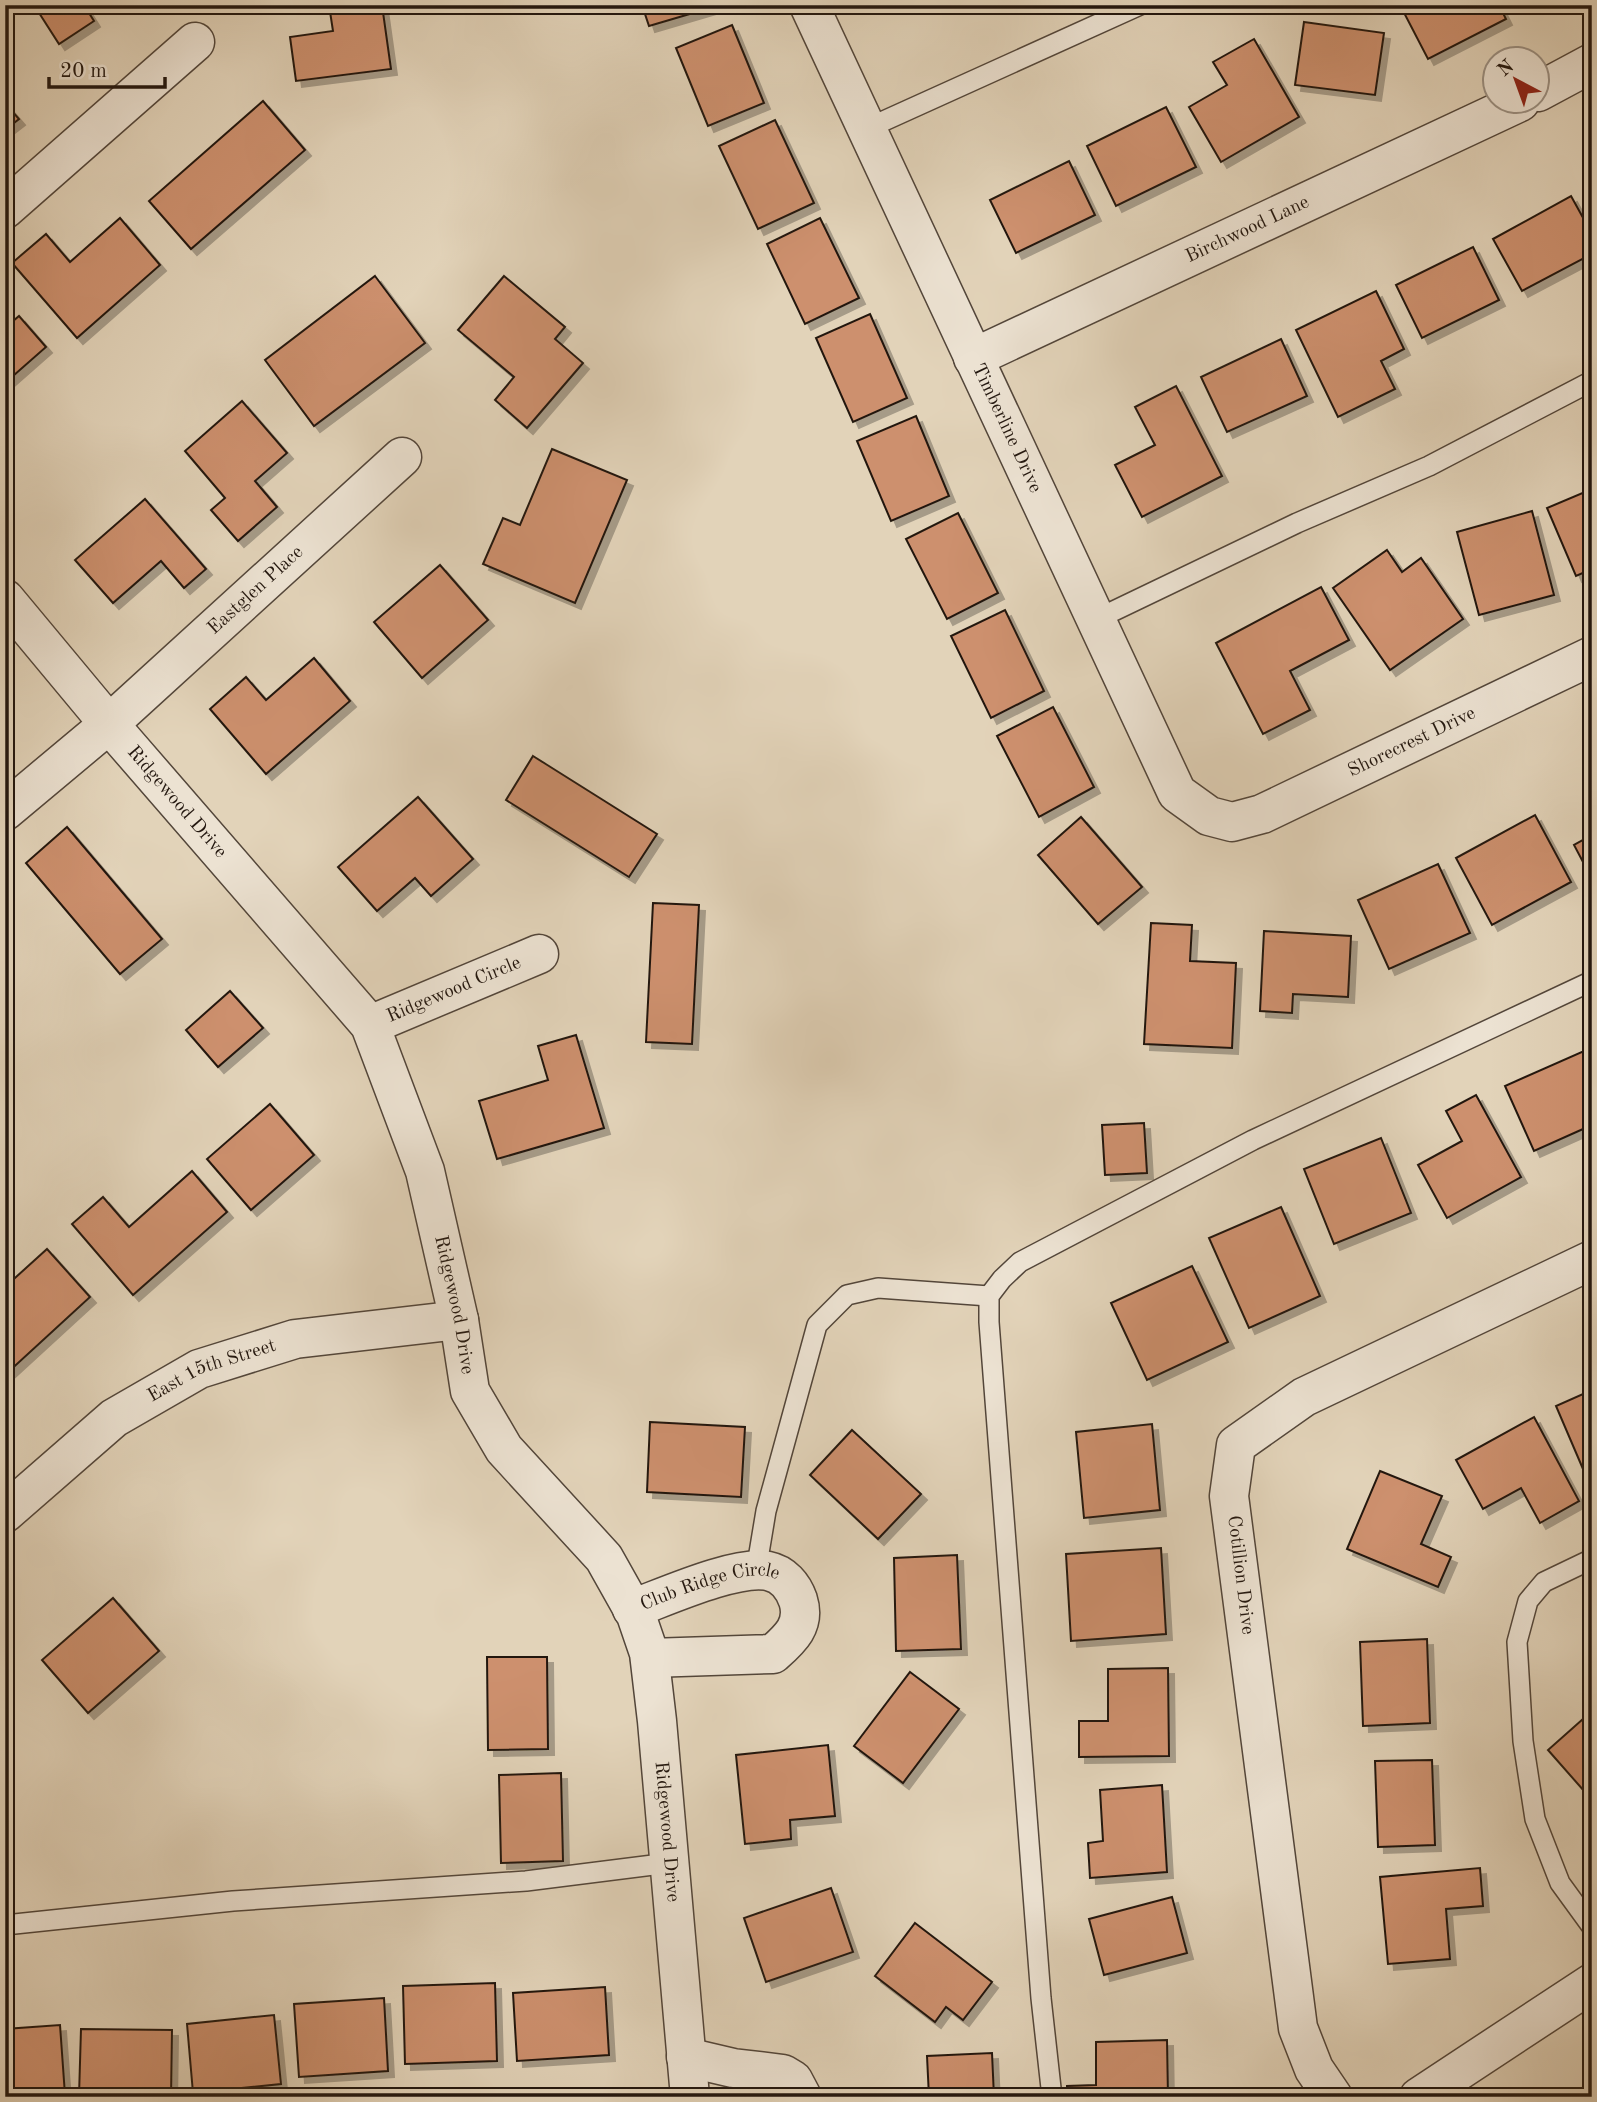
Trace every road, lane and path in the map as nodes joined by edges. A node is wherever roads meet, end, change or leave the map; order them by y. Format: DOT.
graph roads {
  1 [pos="809,5"];
  2 [pos="1140,5"];
  3 [pos="195,42"];
  4 [pos="1592,63"];
  5 [pos="1552,84"];
  6 [pos="1490,116"];
  7 [pos="866,129"];
  8 [pos="5,209"];
  9 [pos="973,358"];
  10 [pos="1592,381"];
  11 [pos="402,457"];
  12 [pos="5,599"];
  13 [pos="1097,619"];
  14 [pos="1592,656"];
  15 [pos="109,724"];
  16 [pos="5,811"];
  17 [pos="1232,822"];
  18 [pos="539,954"];
  19 [pos="1592,981"];
  20 [pos="370,1025"];
  21 [pos="1592,1260"];
  22 [pos="989,1296"];
  23 [pos="458,1320"];
  24 [pos="5,1513"];
  25 [pos="1592,1559"];
  26 [pos="756,1572"];
  27 [pos="632,1609"];
  28 [pos="650,1658"];
  29 [pos="669,1863"];
  30 [pos="5,1925"];
  31 [pos="1592,1927"];
  32 [pos="1592,1983"];
  33 [pos="686,2057"];
  34 [pos="690,2097"];
  35 [pos="802,2097"];
  36 [pos="1052,2097"];
  37 [pos="1333,2097"];
  38 [pos="1419,2097"];
  1 -- 7 [label="street, Timberline Drive"];
  2 -- 7 [label="lane"];
  3 -- 8 [label="street"];
  4 -- 5 [label="street"];
  6 -- 9 [label="street, Birchwood Lane"];
  7 -- 9 [label="street, Timberline Drive"];
  9 -- 13 [label="street, Timberline Drive"];
  10 -- 13 [label="lane"];
  11 -- 15 [label="street, Eastglen Place"];
  12 -- 15 [label="street, Ridgewood Drive"];
  13 -- 17 [label="street, Timberline Drive"];
  14 -- 17 [label="street, Shorecrest Drive"];
  15 -- 16 [label="street, Eastglen Place"];
  15 -- 20 [label="street, Ridgewood Drive"];
  18 -- 20 [label="street, Ridgewood Circle"];
  19 -- 22 [label="lane"];
  20 -- 23 [label="street, Ridgewood Drive"];
  21 -- 37 [label="street, Cotillion Drive"];
  22 -- 26 [label="lane"];
  22 -- 36 [label="lane"];
  23 -- 24 [label="street, East 15th Street"];
  23 -- 27 [label="street, Ridgewood Drive"];
  25 -- 31 [label="lane"];
  26 -- 27 [label="street, Club Ridge Circle"];
  26 -- 28 [label="street, Club Ridge Circle"];
  27 -- 28 [label="street, Ridgewood Drive"];
  28 -- 29 [label="street, Ridgewood Drive"];
  29 -- 30 [label="lane"];
  29 -- 33 [label="street, Ridgewood Drive"];
  32 -- 38 [label="street"];
  33 -- 34 [label="street, Ridgewood Drive"];
  33 -- 35 [label="street"];
}
